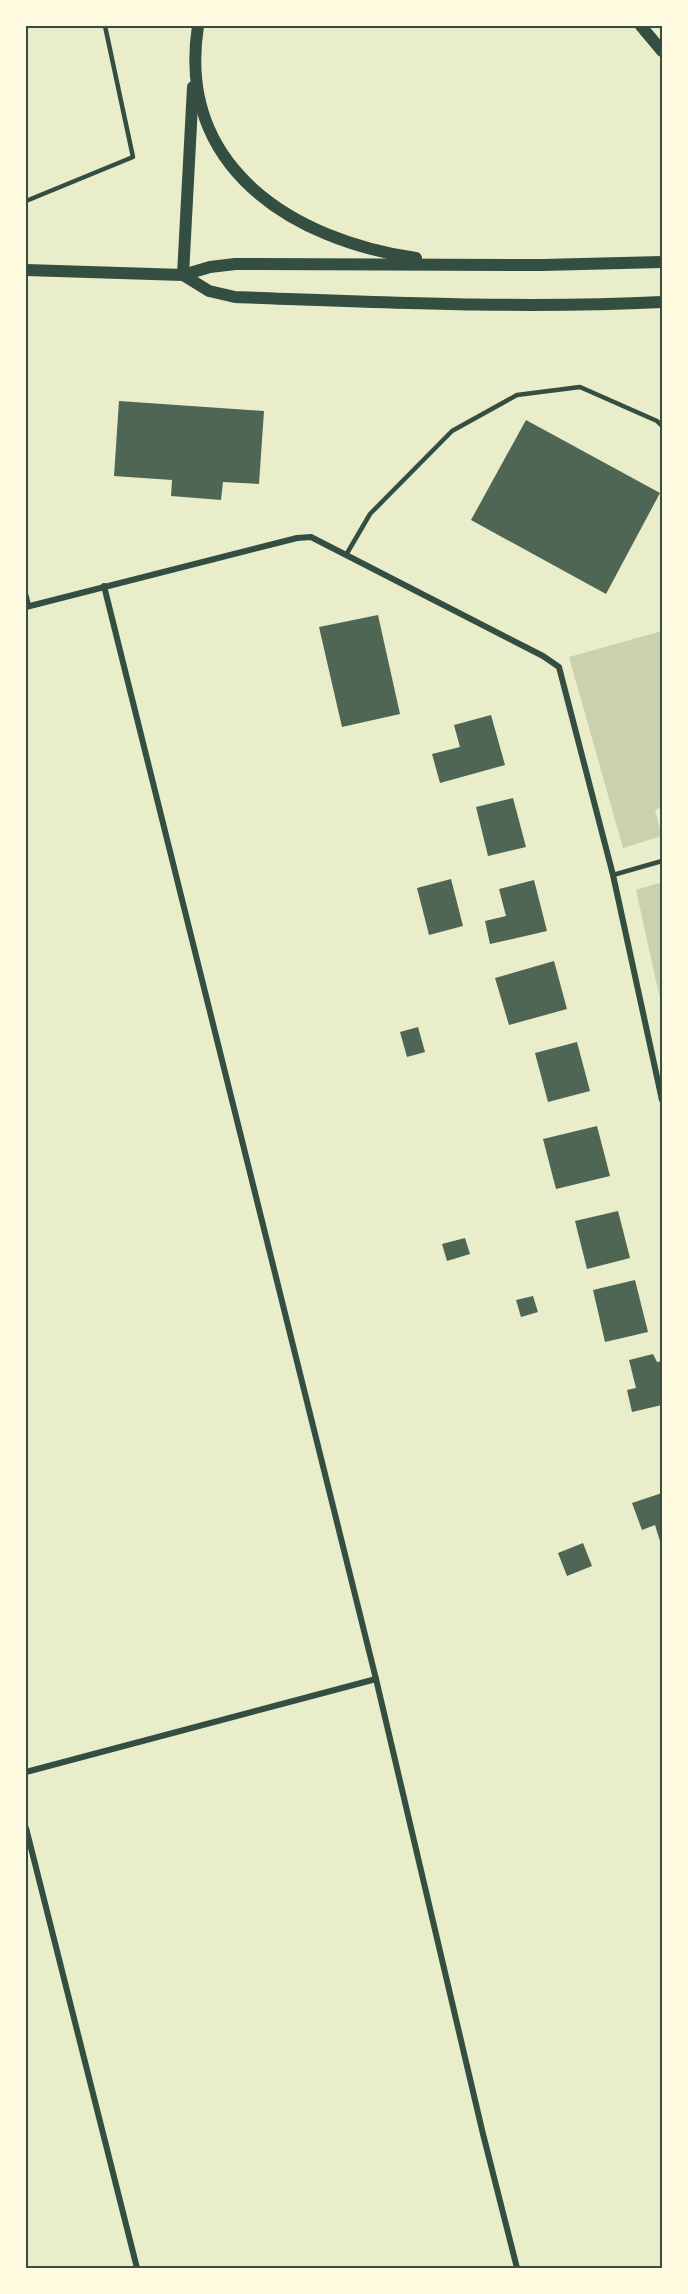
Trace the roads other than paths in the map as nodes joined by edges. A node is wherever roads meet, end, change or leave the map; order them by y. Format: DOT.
graph roads {
  1 [pos="105,26"];
  2 [pos="198,26"];
  3 [pos="641,26"];
  4 [pos="195,46"];
  5 [pos="663,51"];
  6 [pos="26,201"];
  7 [pos="663,262"];
  8 [pos="470,265"];
  9 [pos="26,270"];
  10 [pos="183,274"];
  11 [pos="663,302"];
  12 [pos="663,426"];
  13 [pos="346,555"];
  14 [pos="104,586"];
  15 [pos="26,594"];
  16 [pos="27,606"];
  17 [pos="663,861"];
  18 [pos="613,875"];
  19 [pos="663,1100"];
  20 [pos="376,1679"];
  21 [pos="26,1772"];
  22 [pos="26,1828"];
  23 [pos="136,2268"];
  24 [pos="517,2268"];
  1 -- 6 [label="lane"];
  2 -- 4 [label="main road"];
  3 -- 5 [label="main road"];
  4 -- 8 [label="main road"];
  4 -- 10 [label="main road"];
  7 -- 8 [label="main road"];
  8 -- 10 [label="main road"];
  9 -- 10 [label="main road"];
  10 -- 11 [label="main road"];
  12 -- 13 [label="lane"];
  13 -- 14 [label="street"];
  13 -- 18 [label="street"];
  14 -- 16 [label="street"];
  14 -- 20 [label="street"];
  15 -- 16 [label="lane"];
  17 -- 18 [label="lane"];
  18 -- 19 [label="street"];
  20 -- 21 [label="street"];
  20 -- 24 [label="street"];
  22 -- 23 [label="street"];
}
